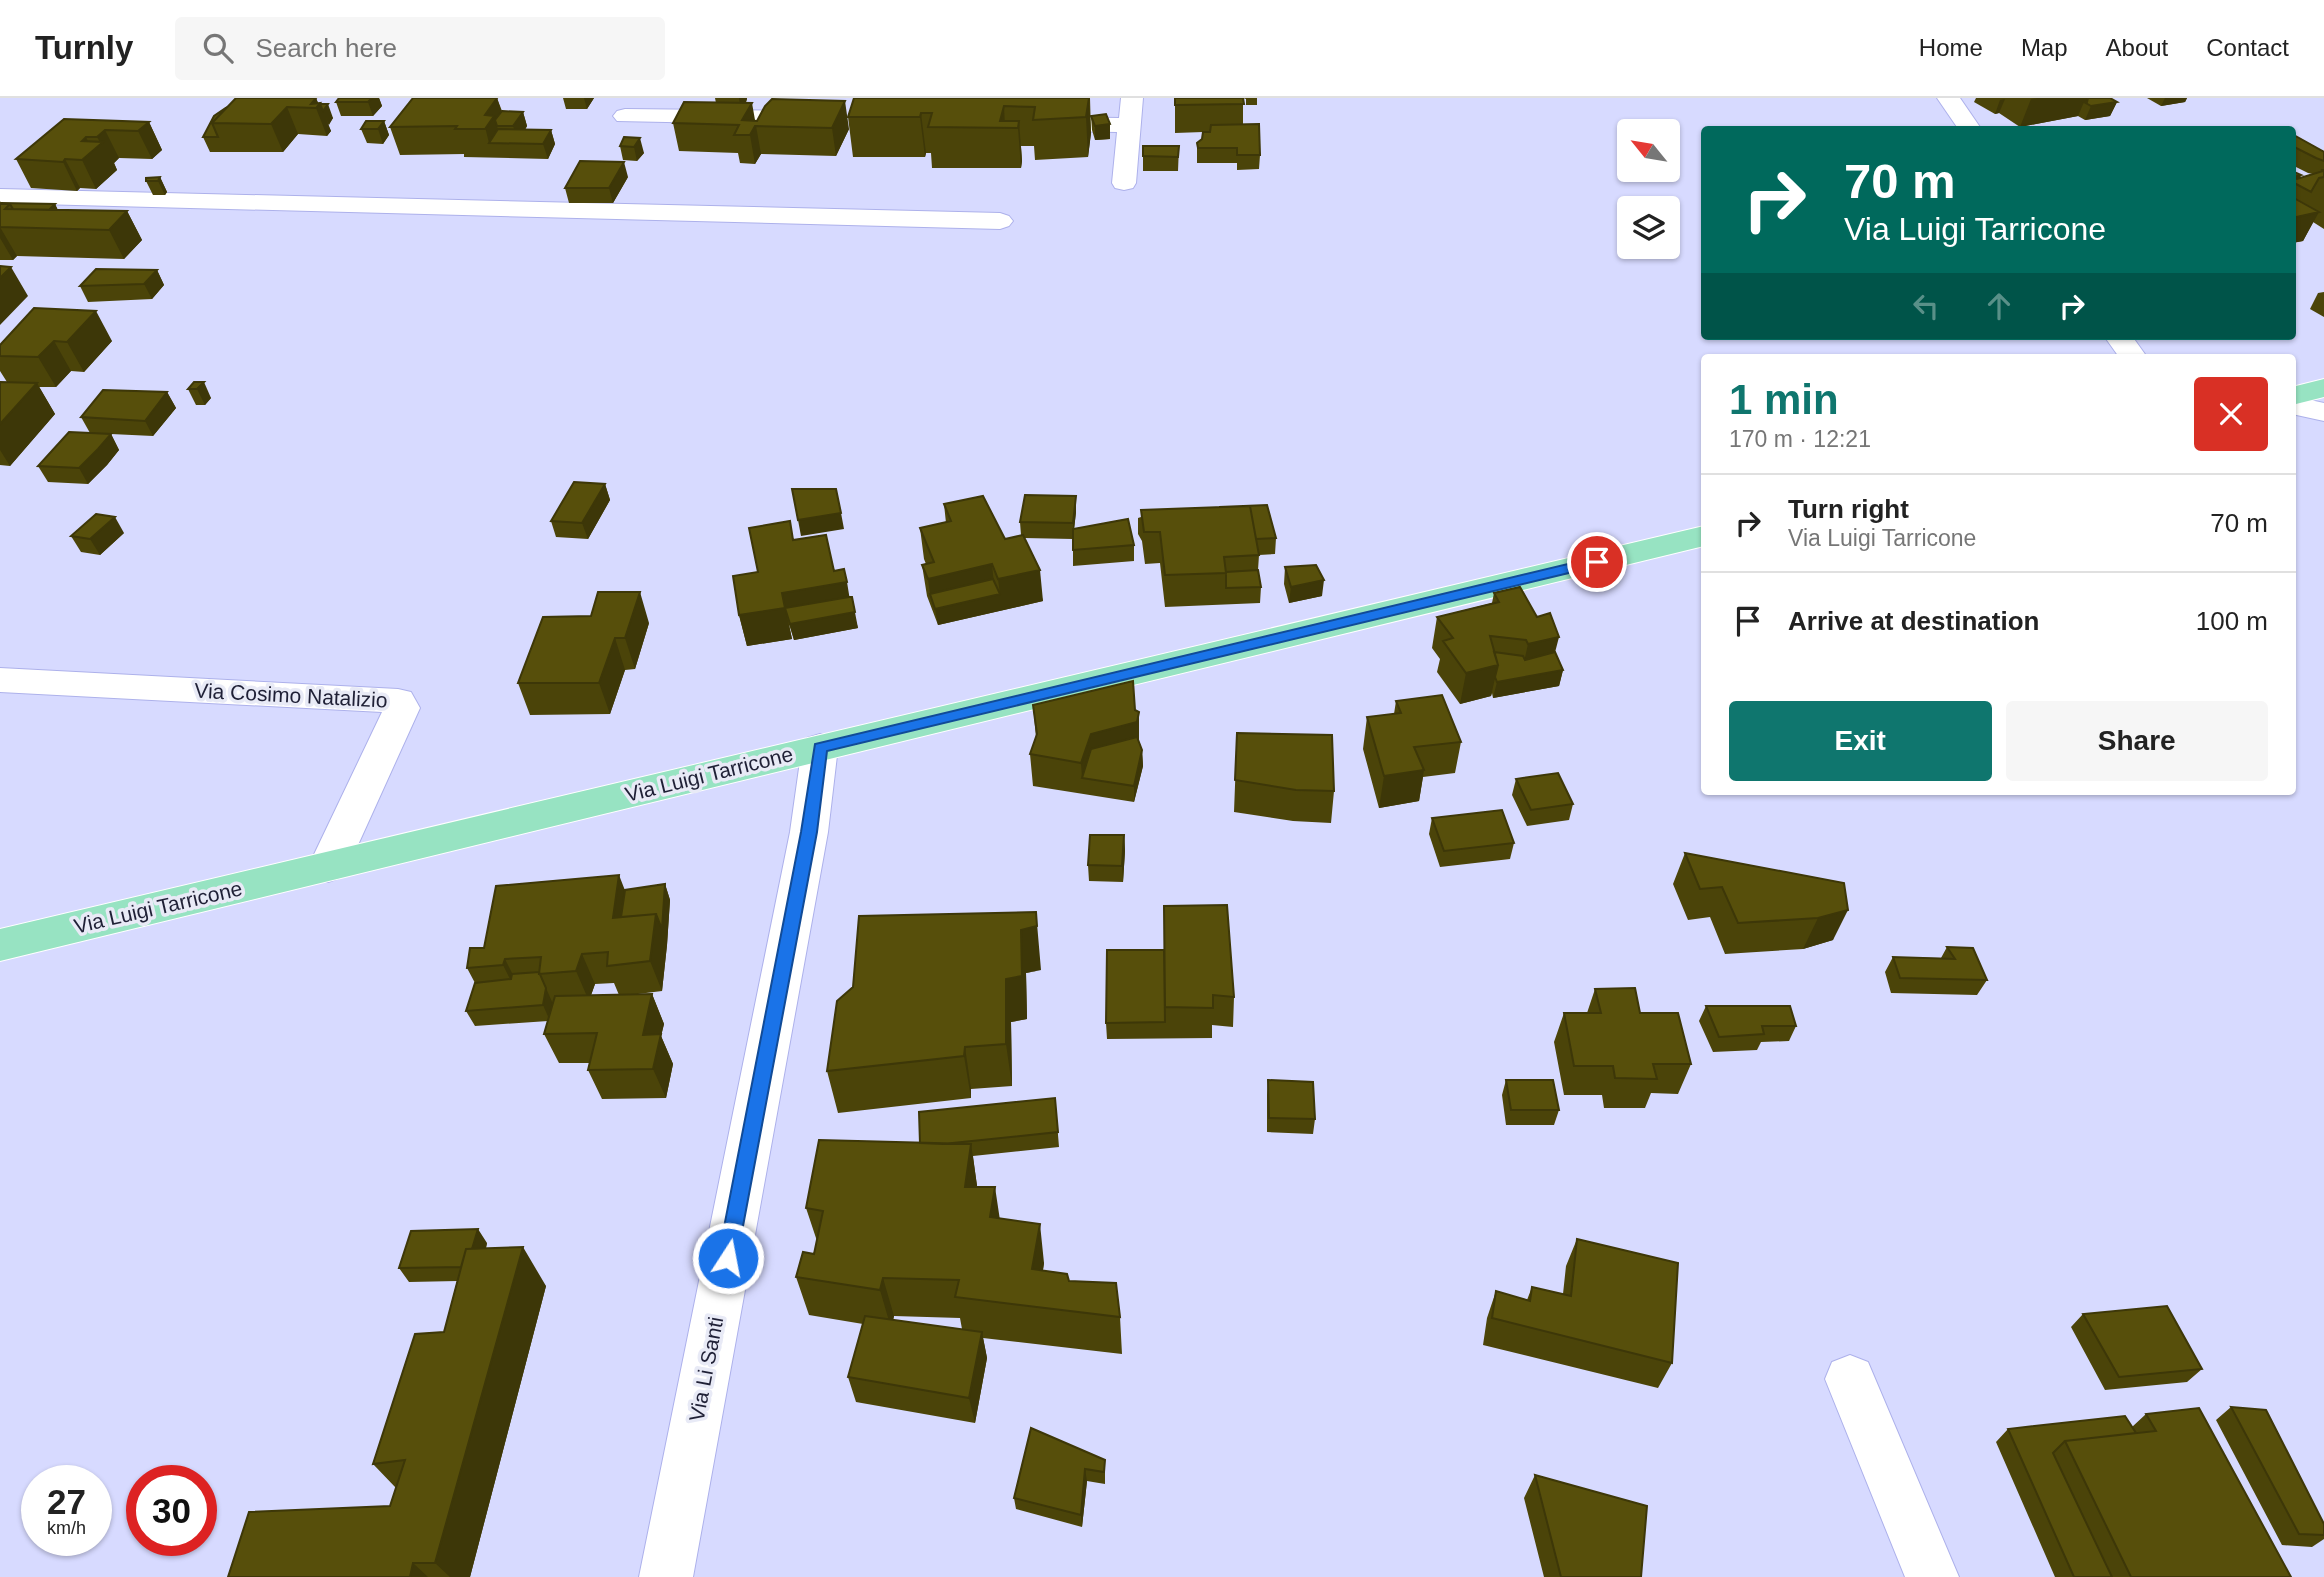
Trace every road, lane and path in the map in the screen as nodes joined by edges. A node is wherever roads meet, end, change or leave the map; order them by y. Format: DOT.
graph roads {
  1 [pos="1132,98"];
  2 [pos="1948,98"];
  3 [pos="708,107"];
  4 [pos="625,116"];
  5 [pos="841,119"];
  6 [pos="1033,123"];
  7 [pos="1129,125"];
  8 [pos="1968,126"];
  9 [pos="1124,183"];
  10 [pos="0,196"];
  11 [pos="1000,220"];
  12 [pos="2324,388"];
  13 [pos="2296,395"];
  14 [pos="2296,406"];
  15 [pos="2324,412"];
  16 [pos="1701,537"];
  17 [pos="0,681"];
  18 [pos="820,747"];
  19 [pos="328,867"];
  20 [pos="0,945"];
  21 [pos="1850,1379"];
  22 [pos="666,1577"];
  23 [pos="1932,1577"];
  1 -- 7 [label="street"];
  2 -- 8 [label="street"];
  3 -- 4 [label="street"];
  3 -- 5 [label="street"];
  6 -- 7 [label="street"];
  7 -- 9 [label="street"];
  10 -- 11 [label="street"];
  12 -- 13 [label="main road"];
  14 -- 15 [label="street"];
  16 -- 18 [label="main road, Via Luigi Tarricone"];
  17 -- 19 [label="street, Via Cosimo Natalizio"];
  18 -- 19 [label="main road, Via Luigi Tarricone"];
  18 -- 22 [label="street, Via Li Santi"];
  19 -- 20 [label="main road, Via Luigi Tarricone"];
  21 -- 23 [label="street"];
}
